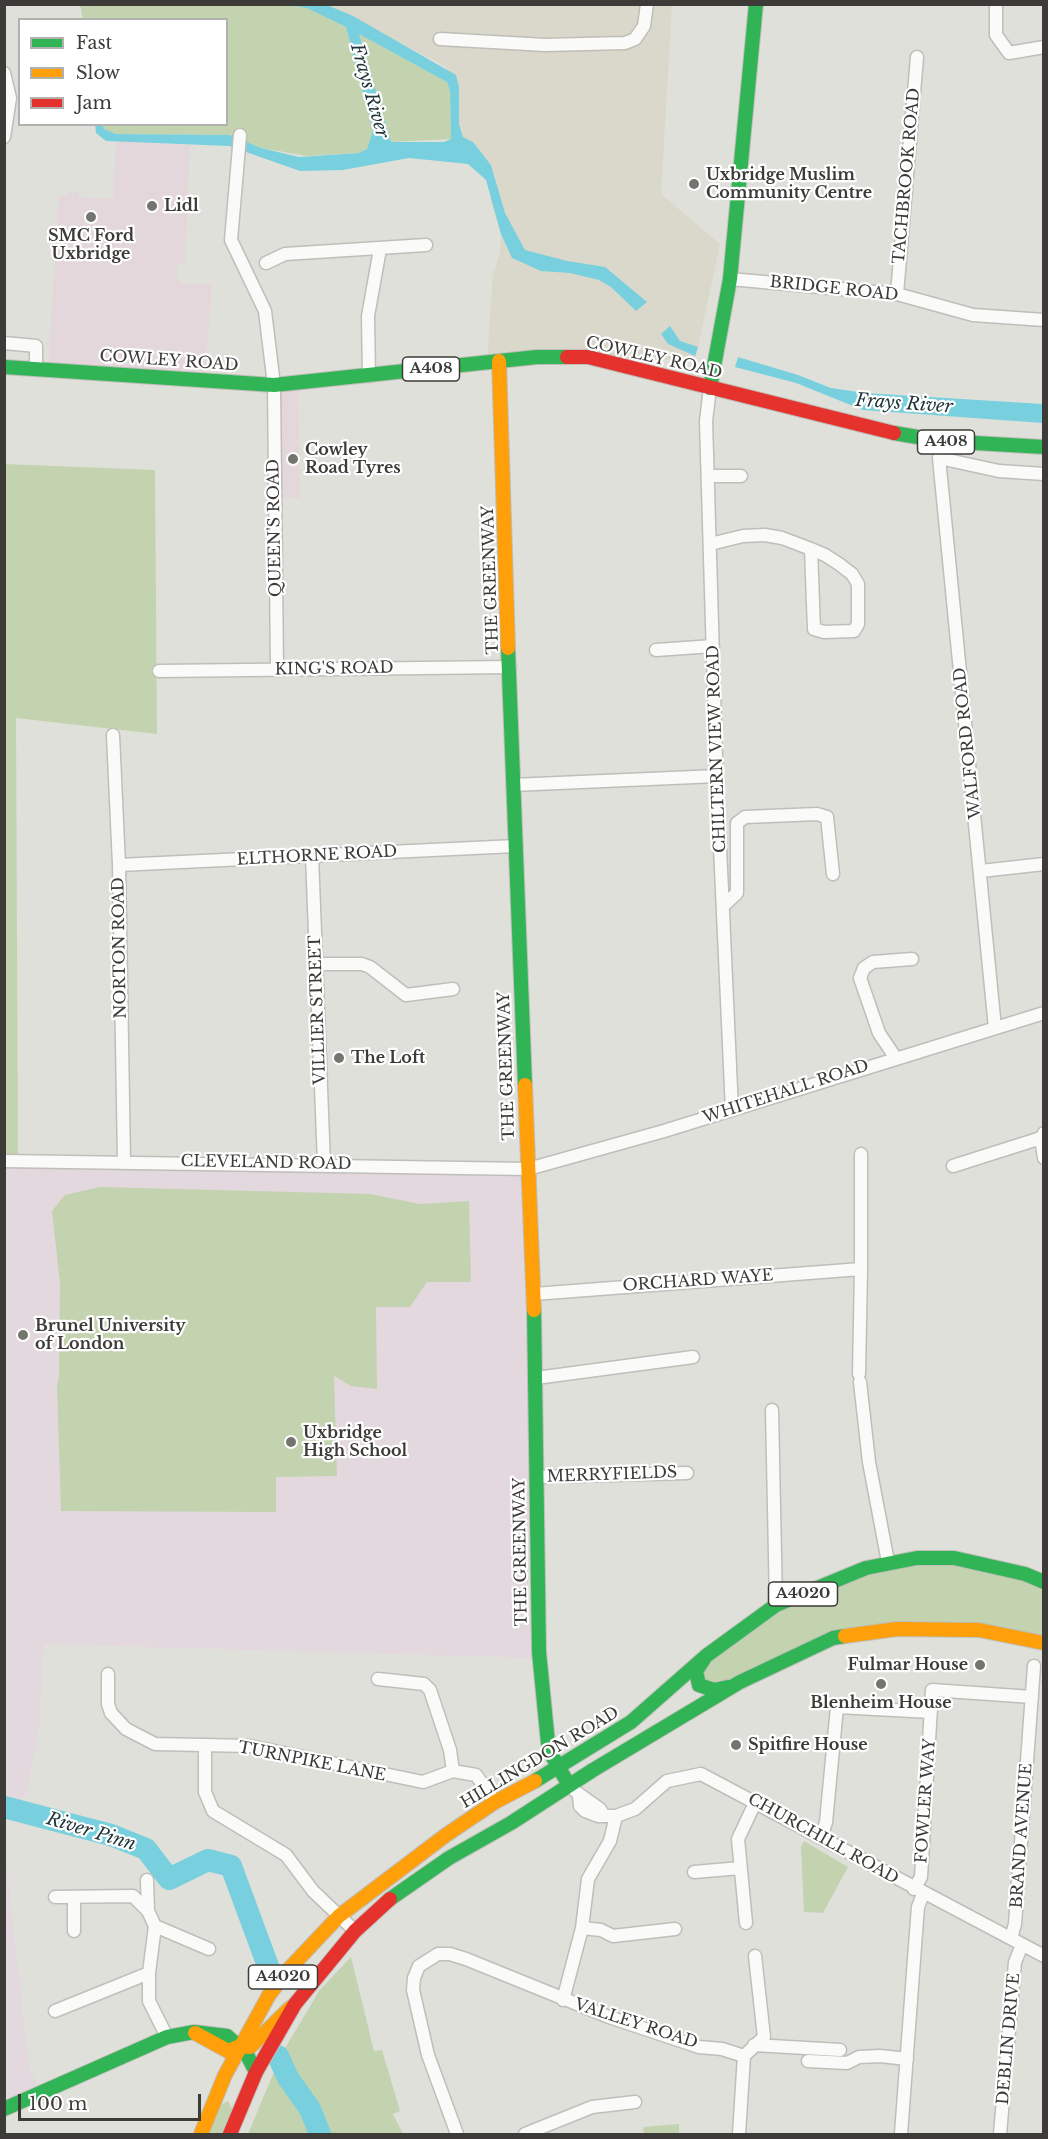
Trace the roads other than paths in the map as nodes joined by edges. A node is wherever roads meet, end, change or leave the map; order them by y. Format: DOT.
graph roads {
  1 [pos="647,4"];
  2 [pos="756,4"];
  3 [pos="996,4"];
  4 [pos="440,39"];
  5 [pos="1044,47"];
  6 [pos="917,57"];
  7 [pos="4,73"];
  8 [pos="240,135"];
  9 [pos="4,137"];
  10 [pos="426,245"];
  11 [pos="380,249"];
  12 [pos="266,263"];
  13 [pos="730,279"];
  14 [pos="897,294"];
  15 [pos="1044,320"];
  16 [pos="4,343"];
  17 [pos="499,361"];
  18 [pos="4,367"];
  19 [pos="36,368"];
  20 [pos="369,376"];
  21 [pos="274,385"];
  22 [pos="710,388"];
  23 [pos="941,441"];
  24 [pos="1044,447"];
  25 [pos="939,458"];
  26 [pos="1044,474"];
  27 [pos="708,476"];
  28 [pos="741,476"];
  29 [pos="710,544"];
  30 [pos="811,549"];
  31 [pos="713,646"];
  32 [pos="656,650"];
  33 [pos="510,667"];
  34 [pos="277,670"];
  35 [pos="159,671"];
  36 [pos="113,735"];
  37 [pos="717,776"];
  38 [pos="513,785"];
  39 [pos="515,846"];
  40 [pos="312,856"];
  41 [pos="1044,864"];
  42 [pos="119,865"];
  43 [pos="981,871"];
  44 [pos="833,874"];
  45 [pos="724,905"];
  46 [pos="912,959"];
  47 [pos="316,964"];
  48 [pos="453,989"];
  49 [pos="1044,1012"];
  50 [pos="995,1028"];
  51 [pos="894,1057"];
  52 [pos="732,1110"];
  53 [pos="1042,1136"];
  54 [pos="861,1154"];
  55 [pos="1044,1158"];
  56 [pos="4,1161"];
  57 [pos="124,1161"];
  58 [pos="324,1164"];
  59 [pos="952,1166"];
  60 [pos="528,1169"];
  61 [pos="861,1269"];
  62 [pos="534,1294"];
  63 [pos="693,1357"];
  64 [pos="536,1378"];
  65 [pos="772,1410"];
  66 [pos="687,1473"];
  67 [pos="537,1477"];
  68 [pos="888,1562"];
  69 [pos="1044,1582"];
  70 [pos="776,1605"];
  71 [pos="1044,1643"];
  72 [pos="706,1656"];
  73 [pos="1034,1666"];
  74 [pos="108,1674"];
  75 [pos="378,1679"];
  76 [pos="741,1682"];
  77 [pos="1032,1697"];
  78 [pos="931,1712"];
  79 [pos="1037,1716"];
  80 [pos="205,1745"];
  81 [pos="558,1768"];
  82 [pos="453,1772"];
  83 [pos="574,1790"];
  84 [pos="495,1802"];
  85 [pos="755,1803"];
  86 [pos="616,1816"];
  87 [pos="821,1838"];
  88 [pos="741,1868"];
  89 [pos="694,1872"];
  90 [pos="147,1880"];
  91 [pos="919,1891"];
  92 [pos="55,1897"];
  93 [pos="74,1897"];
  94 [pos="148,1911"];
  95 [pos="339,1916"];
  96 [pos="746,1923"];
  97 [pos="155,1926"];
  98 [pos="582,1928"];
  99 [pos="675,1929"];
  100 [pos="74,1931"];
  101 [pos="355,1931"];
  102 [pos="1016,1941"];
  103 [pos="209,1949"];
  104 [pos="755,1956"];
  105 [pos="1044,1956"];
  106 [pos="149,1973"];
  107 [pos="563,2000"];
  108 [pos="295,2004"];
  109 [pos="55,2011"];
  110 [pos="167,2037"];
  111 [pos="754,2045"];
  112 [pos="240,2046"];
  113 [pos="840,2050"];
  114 [pos="744,2056"];
  115 [pos="907,2059"];
  116 [pos="808,2061"];
  117 [pos="256,2072"];
  118 [pos="634,2102"];
  119 [pos="4,2109"];
  120 [pos="201,2134"];
  121 [pos="230,2134"];
  122 [pos="457,2134"];
  123 [pos="525,2134"];
  124 [pos="739,2134"];
  125 [pos="901,2134"];
  126 [pos="1000,2134"];
  1 -- 4 [label="street"];
  2 -- 13 [label="main road"];
  3 -- 5 [label="street"];
  6 -- 14 [label="street, TACHBROOK ROAD"];
  7 -- 9 [label="street"];
  8 -- 21 [label="street, QUEEN'S ROAD"];
  10 -- 11 [label="street"];
  11 -- 12 [label="street"];
  11 -- 20 [label="street"];
  13 -- 14 [label="street, BRIDGE ROAD"];
  13 -- 22 [label="main road"];
  14 -- 15 [label="street, BRIDGE ROAD"];
  16 -- 19 [label="street"];
  17 -- 20 [label="main road, COWLEY ROAD / A408"];
  17 -- 22 [label="main road, COWLEY ROAD / A408"];
  17 -- 33 [label="main road, THE GREENWAY"];
  18 -- 19 [label="main road, COWLEY ROAD / A408"];
  19 -- 21 [label="main road, COWLEY ROAD / A408"];
  20 -- 21 [label="main road, COWLEY ROAD / A408"];
  21 -- 34 [label="street, QUEEN'S ROAD"];
  22 -- 23 [label="main road, COWLEY ROAD / A408"];
  22 -- 27 [label="street, CHILTERN VIEW ROAD"];
  23 -- 24 [label="main road, COWLEY ROAD / A408"];
  23 -- 25 [label="street, WALFORD ROAD"];
  25 -- 26 [label="street"];
  25 -- 43 [label="street, WALFORD ROAD"];
  27 -- 28 [label="street"];
  27 -- 29 [label="street, CHILTERN VIEW ROAD"];
  29 -- 30 [label="street"];
  29 -- 31 [label="street, CHILTERN VIEW ROAD"];
  30 -- 30 [label="street"];
  31 -- 32 [label="street"];
  31 -- 37 [label="street, CHILTERN VIEW ROAD"];
  33 -- 34 [label="street, KING'S ROAD"];
  33 -- 38 [label="main road, THE GREENWAY"];
  34 -- 35 [label="street, KING'S ROAD"];
  36 -- 42 [label="street, NORTON ROAD"];
  37 -- 38 [label="street"];
  37 -- 45 [label="street, CHILTERN VIEW ROAD"];
  38 -- 39 [label="main road, THE GREENWAY"];
  39 -- 40 [label="street, ELTHORNE ROAD"];
  39 -- 60 [label="main road, THE GREENWAY"];
  40 -- 42 [label="street, ELTHORNE ROAD"];
  40 -- 47 [label="street, VILLIER STREET"];
  41 -- 43 [label="street"];
  42 -- 57 [label="street, NORTON ROAD"];
  43 -- 50 [label="street, WALFORD ROAD"];
  44 -- 45 [label="street"];
  45 -- 52 [label="street, CHILTERN VIEW ROAD"];
  46 -- 51 [label="street"];
  47 -- 48 [label="street"];
  47 -- 58 [label="street, VILLIER STREET"];
  49 -- 50 [label="street, WHITEHALL ROAD"];
  50 -- 51 [label="street, WHITEHALL ROAD"];
  51 -- 52 [label="street, WHITEHALL ROAD"];
  52 -- 60 [label="street, WHITEHALL ROAD"];
  53 -- 55 [label="street"];
  53 -- 59 [label="street"];
  54 -- 61 [label="street"];
  56 -- 57 [label="street, CLEVELAND ROAD"];
  57 -- 58 [label="street, CLEVELAND ROAD"];
  58 -- 60 [label="street, CLEVELAND ROAD"];
  60 -- 62 [label="main road, THE GREENWAY"];
  61 -- 62 [label="street, ORCHARD WAYE"];
  61 -- 68 [label="street"];
  62 -- 64 [label="main road, THE GREENWAY"];
  63 -- 64 [label="street"];
  64 -- 67 [label="main road, THE GREENWAY"];
  65 -- 70 [label="street"];
  66 -- 67 [label="street, MERRYFIELDS"];
  67 -- 81 [label="main road, THE GREENWAY"];
  68 -- 69 [label="main road, HILLINGDON ROAD / A4020"];
  68 -- 70 [label="main road, HILLINGDON ROAD / A4020"];
  70 -- 72 [label="main road, HILLINGDON ROAD / A4020"];
  71 -- 76 [label="main road, A4020"];
  72 -- 76 [label="main road, A4020"];
  72 -- 81 [label="main road, HILLINGDON ROAD / A4020"];
  73 -- 77 [label="street, BRAND AVENUE"];
  74 -- 80 [label="street, TURNPIKE LANE"];
  75 -- 82 [label="street"];
  76 -- 83 [label="main road, A4020"];
  77 -- 78 [label="street, FOWLER WAY"];
  77 -- 79 [label="street, BRAND AVENUE"];
  78 -- 87 [label="street"];
  78 -- 91 [label="street, FOWLER WAY"];
  79 -- 102 [label="street, BRAND AVENUE"];
  80 -- 82 [label="street, TURNPIKE LANE"];
  80 -- 95 [label="street"];
  81 -- 83 [label="main road, THE GREENWAY"];
  81 -- 84 [label="main road, HILLINGDON ROAD / A4020"];
  82 -- 84 [label="street"];
  83 -- 86 [label="street"];
  83 -- 101 [label="main road, A4020"];
  84 -- 95 [label="main road, HILLINGDON ROAD / A4020"];
  85 -- 86 [label="street, CHURCHILL ROAD"];
  85 -- 87 [label="street, CHURCHILL ROAD"];
  85 -- 88 [label="street"];
  86 -- 98 [label="street, VALLEY ROAD"];
  87 -- 91 [label="street, CHURCHILL ROAD"];
  88 -- 89 [label="street"];
  88 -- 96 [label="street"];
  90 -- 94 [label="street"];
  91 -- 102 [label="street, CHURCHILL ROAD"];
  91 -- 115 [label="street, FOWLER WAY"];
  92 -- 93 [label="street"];
  93 -- 94 [label="street"];
  93 -- 100 [label="street"];
  94 -- 97 [label="street"];
  95 -- 101 [label="street"];
  95 -- 112 [label="main road, HILLINGDON ROAD / A4020"];
  97 -- 103 [label="street"];
  97 -- 106 [label="street"];
  98 -- 99 [label="street"];
  98 -- 107 [label="street, VALLEY ROAD"];
  101 -- 108 [label="main road, A4020"];
  102 -- 105 [label="street, CHURCHILL ROAD"];
  102 -- 126 [label="street, DEBLIN DRIVE"];
  104 -- 111 [label="street"];
  106 -- 109 [label="street"];
  106 -- 110 [label="street"];
  107 -- 114 [label="street, VALLEY ROAD"];
  107 -- 122 [label="street, VALLEY ROAD"];
  108 -- 112 [label="main road"];
  108 -- 117 [label="main road, A4020"];
  110 -- 112 [label="main road"];
  110 -- 119 [label="main road"];
  111 -- 113 [label="street"];
  111 -- 114 [label="street"];
  112 -- 117 [label="main road"];
  112 -- 120 [label="main road, A4020"];
  114 -- 124 [label="street"];
  115 -- 116 [label="street"];
  115 -- 125 [label="street, FOWLER WAY"];
  117 -- 121 [label="main road, A4020"];
  118 -- 123 [label="street"];
}
